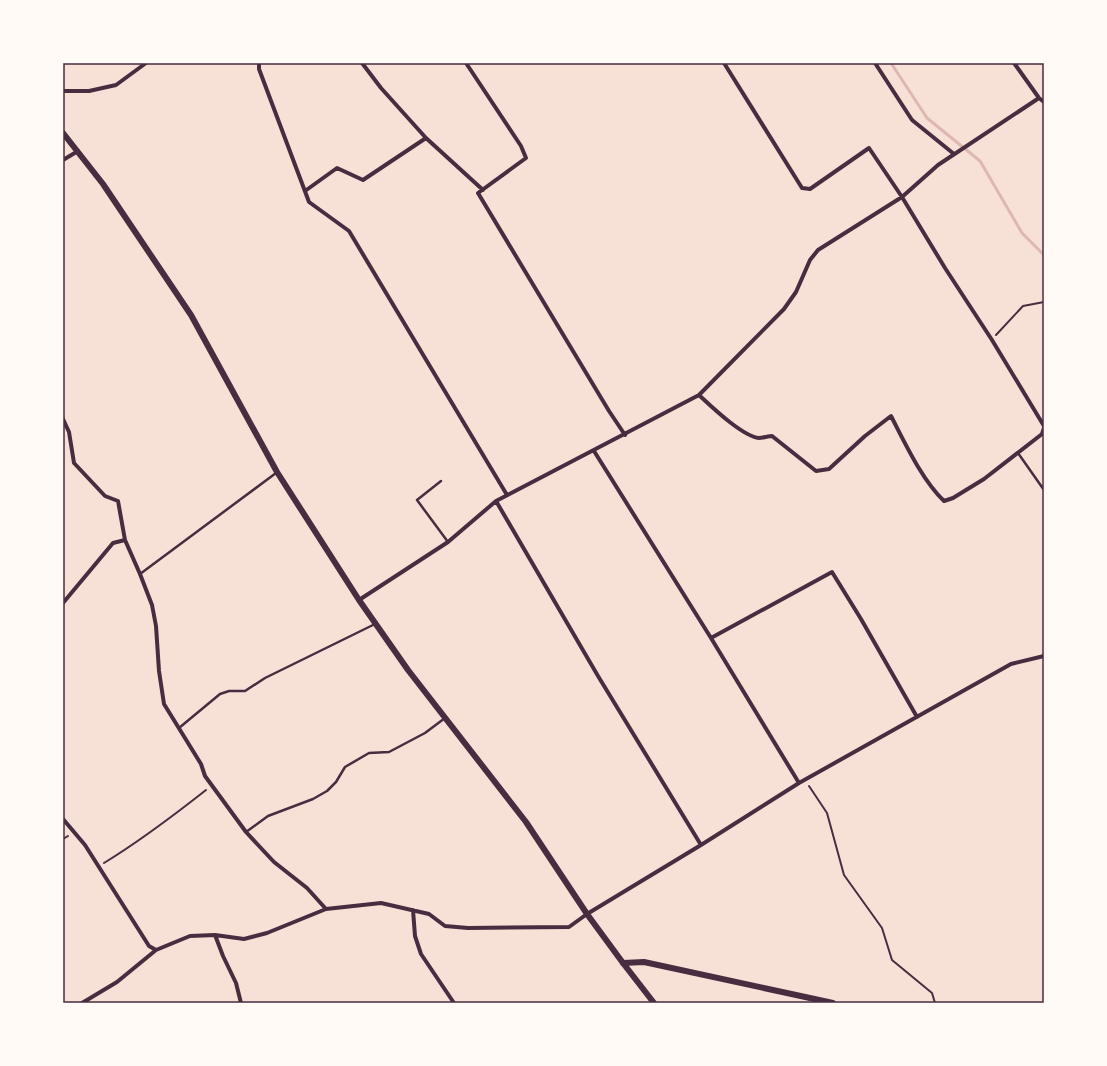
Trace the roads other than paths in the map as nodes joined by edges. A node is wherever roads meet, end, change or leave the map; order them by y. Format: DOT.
graph roads {
  1 [pos="146,63"];
  2 [pos="259,63"];
  3 [pos="362,63"];
  4 [pos="466,63"];
  5 [pos="724,63"];
  6 [pos="875,63"];
  7 [pos="1015,63"];
  8 [pos="63,91"];
  9 [pos="1039,98"];
  10 [pos="1044,102"];
  11 [pos="63,133"];
  12 [pos="426,138"];
  13 [pos="78,151"];
  14 [pos="954,154"];
  15 [pos="63,160"];
  16 [pos="483,190"];
  17 [pos="305,191"];
  18 [pos="902,197"];
  19 [pos="699,395"];
  20 [pos="63,419"];
  21 [pos="1044,427"];
  22 [pos="625,435"];
  23 [pos="594,451"];
  24 [pos="1017,452"];
  25 [pos="277,472"];
  26 [pos="441,481"];
  27 [pos="1044,490"];
  28 [pos="507,495"];
  29 [pos="496,501"];
  30 [pos="125,540"];
  31 [pos="448,542"];
  32 [pos="140,574"];
  33 [pos="359,600"];
  34 [pos="63,603"];
  35 [pos="376,624"];
  36 [pos="711,638"];
  37 [pos="1044,656"];
  38 [pos="917,717"];
  39 [pos="445,718"];
  40 [pos="179,728"];
  41 [pos="799,784"];
  42 [pos="63,819"];
  43 [pos="246,832"];
  44 [pos="700,846"];
  45 [pos="326,909"];
  46 [pos="413,910"];
  47 [pos="587,914"];
  48 [pos="215,935"];
  49 [pos="156,950"];
  50 [pos="623,963"];
  51 [pos="82,1003"];
  52 [pos="241,1003"];
  53 [pos="454,1003"];
  54 [pos="654,1003"];
  55 [pos="833,1003"];
  1 -- 8 [label="street"];
  2 -- 17 [label="street"];
  3 -- 12 [label="street"];
  4 -- 16 [label="street"];
  5 -- 18 [label="street"];
  6 -- 14 [label="street"];
  7 -- 9 [label="street"];
  9 -- 10 [label="street"];
  9 -- 14 [label="street"];
  11 -- 13 [label="street"];
  12 -- 16 [label="street"];
  12 -- 17 [label="street"];
  13 -- 15 [label="street"];
  13 -- 25 [label="street"];
  14 -- 18 [label="street"];
  16 -- 22 [label="street"];
  17 -- 28 [label="street"];
  18 -- 19 [label="street"];
  18 -- 21 [label="street"];
  19 -- 22 [label="street"];
  19 -- 24 [label="street"];
  20 -- 30 [label="street"];
  21 -- 24 [label="street"];
  22 -- 23 [label="street"];
  23 -- 28 [label="street"];
  23 -- 36 [label="street"];
  24 -- 27 [label="lane"];
  25 -- 32 [label="lane"];
  25 -- 33 [label="street"];
  26 -- 31 [label="lane"];
  28 -- 29 [label="street"];
  29 -- 31 [label="street"];
  29 -- 44 [label="street"];
  30 -- 32 [label="street"];
  30 -- 34 [label="street"];
  31 -- 33 [label="street"];
  32 -- 40 [label="street"];
  33 -- 35 [label="street"];
  35 -- 39 [label="street"];
  35 -- 40 [label="lane"];
  36 -- 38 [label="street"];
  36 -- 41 [label="street"];
  37 -- 38 [label="street"];
  38 -- 41 [label="street"];
  39 -- 43 [label="lane"];
  39 -- 47 [label="street"];
  40 -- 43 [label="street"];
  41 -- 44 [label="street"];
  42 -- 49 [label="street"];
  43 -- 45 [label="street"];
  44 -- 47 [label="street"];
  45 -- 46 [label="street"];
  45 -- 48 [label="street"];
  46 -- 47 [label="street"];
  46 -- 53 [label="street"];
  47 -- 50 [label="street"];
  48 -- 49 [label="street"];
  48 -- 52 [label="street"];
  49 -- 51 [label="street"];
  50 -- 54 [label="street"];
  50 -- 55 [label="street"];
}
